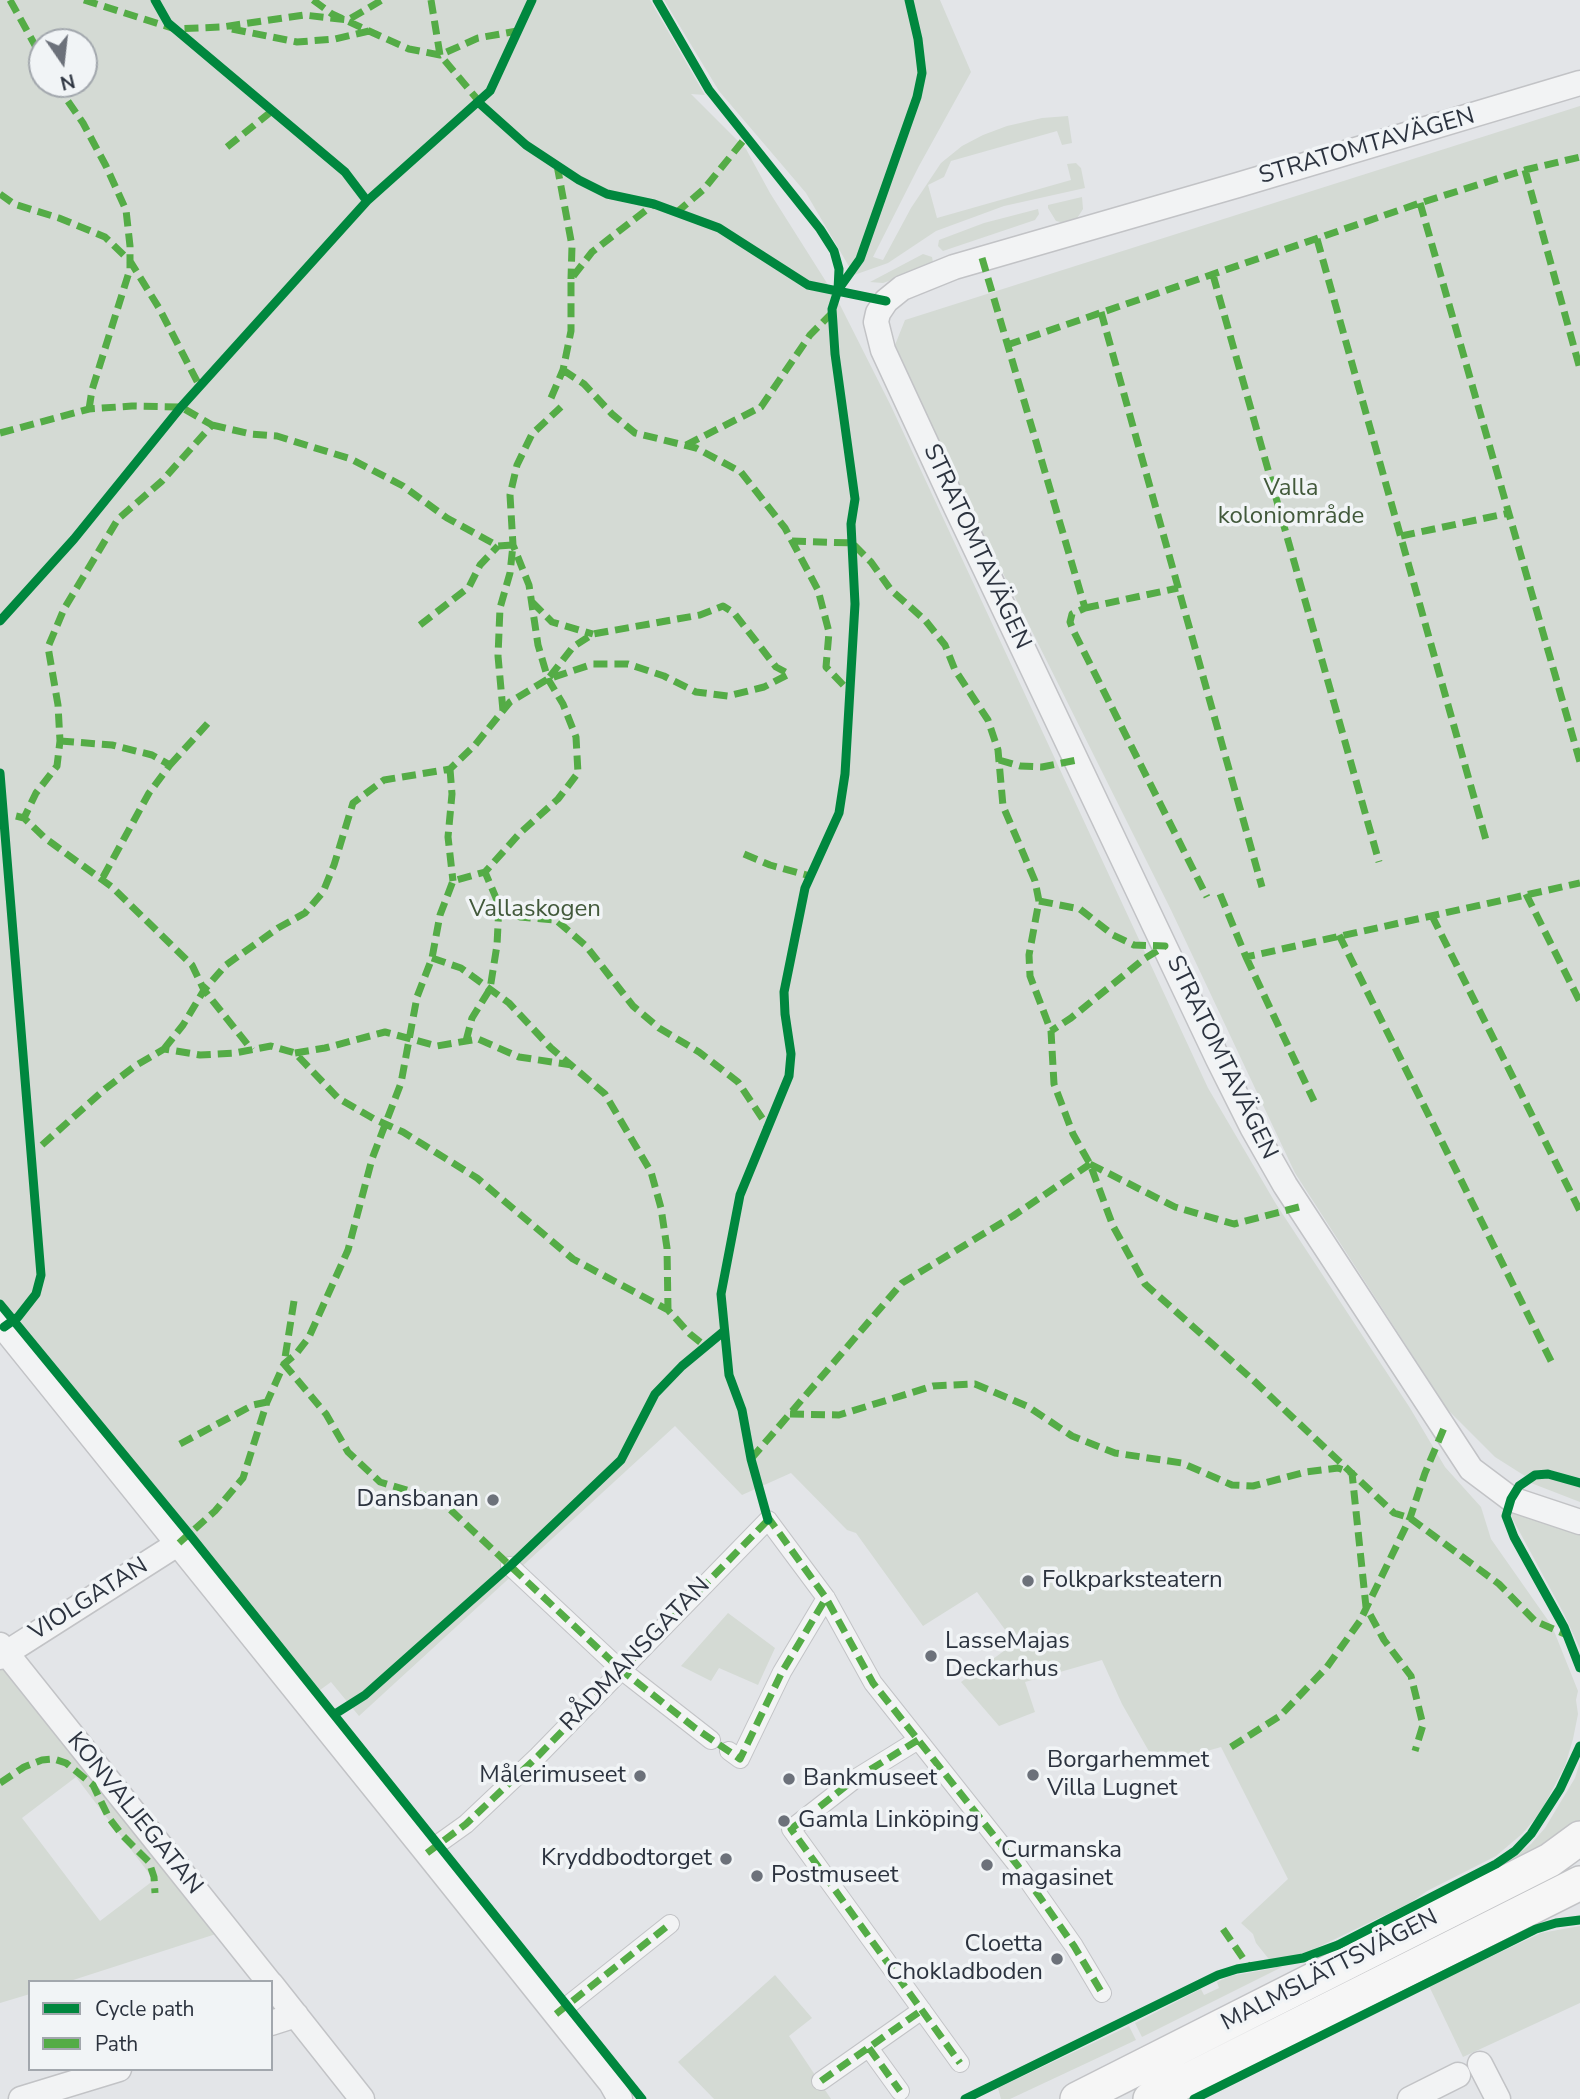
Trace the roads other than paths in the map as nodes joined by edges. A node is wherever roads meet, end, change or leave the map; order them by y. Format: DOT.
graph roads {
  1 [pos="1580,83"];
  2 [pos="1,1327"];
  3 [pos="1444,1428"];
  4 [pos="1580,1509"];
  5 [pos="1580,1522"];
  6 [pos="179,1544"];
  7 [pos="510,1566"];
  8 [pos="826,1598"];
  9 [pos="2,1652"];
  10 [pos="620,1669"];
  11 [pos="711,1740"];
  12 [pos="918,1740"];
  13 [pos="734,1755"];
  14 [pos="1580,1838"];
  15 [pos="438,1844"];
  16 [pos="1580,1883"];
  17 [pos="670,1924"];
  18 [pos="268,1980"];
  19 [pos="273,1987"];
  20 [pos="1102,1993"];
  21 [pos="567,2006"];
  22 [pos="922,2010"];
  23 [pos="296,2015"];
  24 [pos="273,2022"];
  25 [pos="869,2048"];
  26 [pos="960,2063"];
  27 [pos="1480,2064"];
  28 [pos="112,2071"];
  29 [pos="1458,2075"];
  30 [pos="821,2081"];
  31 [pos="900,2091"];
  32 [pos="21,2099"];
  33 [pos="362,2099"];
  34 [pos="620,2099"];
  35 [pos="1077,2099"];
  36 [pos="1150,2099"];
  37 [pos="1410,2099"];
  38 [pos="1498,2099"];
  1 -- 3 [label="street, STRATOMTAVÄGEN"];
  2 -- 6 [label="street"];
  3 -- 4 [label="street, STRATOMTAVÄGEN"];
  3 -- 5 [label="street, STRATOMTAVÄGEN"];
  6 -- 9 [label="street, VIOLGATAN"];
  6 -- 34 [label="street"];
  7 -- 10 [label="street"];
  8 -- 10 [label="street, RÅDMANSGATAN"];
  8 -- 12 [label="street"];
  8 -- 13 [label="street"];
  9 -- 18 [label="street, KONVALJEGATAN"];
  10 -- 11 [label="street"];
  10 -- 15 [label="street, RÅDMANSGATAN"];
  12 -- 20 [label="street"];
  12 -- 22 [label="street"];
  14 -- 35 [label="main road, MALMSLÄTTSVÄGEN"];
  16 -- 36 [label="main road, MALMSLÄTTSVÄGEN"];
  17 -- 21 [label="street"];
  19 -- 23 [label="street, KONVALJEGATAN"];
  22 -- 25 [label="street"];
  22 -- 26 [label="street"];
  23 -- 24 [label="street"];
  23 -- 33 [label="street, KONVALJEGATAN"];
  25 -- 30 [label="street"];
  25 -- 31 [label="street"];
  27 -- 38 [label="street"];
  28 -- 32 [label="street"];
  29 -- 37 [label="street"];
}
